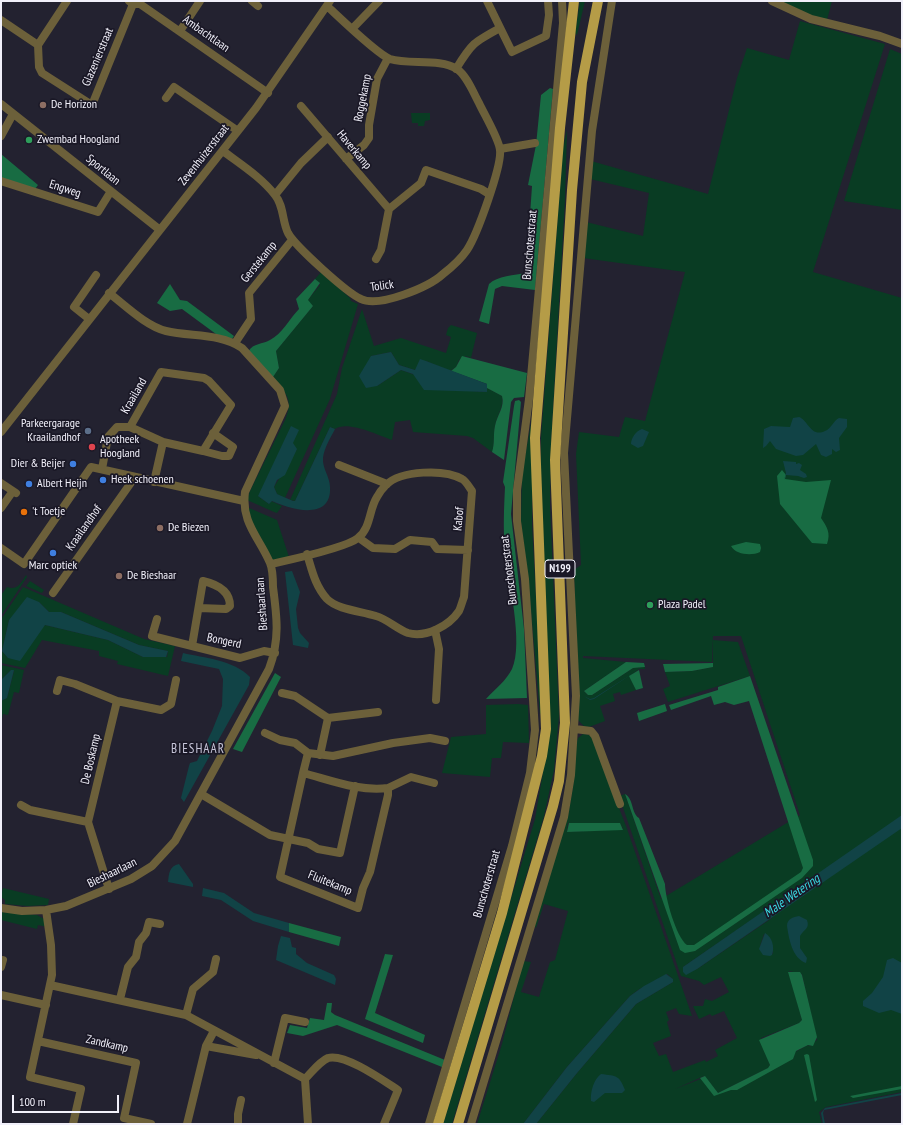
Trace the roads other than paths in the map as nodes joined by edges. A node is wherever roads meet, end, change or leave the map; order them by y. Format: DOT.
graph roads {
  1 [pos="67,1"];
  2 [pos="200,1"];
  3 [pos="379,1"];
  4 [pos="487,1"];
  5 [pos="548,1"];
  6 [pos="562,1"];
  7 [pos="574,1"];
  8 [pos="598,1"];
  9 [pos="612,1"];
  10 [pos="772,1"];
  11 [pos="136,2"];
  12 [pos="329,4"];
  13 [pos="1,20"];
  14 [pos="352,28"];
  15 [pos="500,28"];
  16 [pos="180,31"];
  17 [pos="902,44"];
  18 [pos="38,45"];
  19 [pos="388,58"];
  20 [pos="456,69"];
  21 [pos="268,92"];
  22 [pos="166,98"];
  23 [pos="1,104"];
  24 [pos="301,106"];
  25 [pos="13,114"];
  26 [pos="238,131"];
  27 [pos="1,136"];
  28 [pos="328,137"];
  29 [pos="535,143"];
  30 [pos="500,149"];
  31 [pos="223,151"];
  32 [pos="346,159"];
  33 [pos="1,181"];
  34 [pos="111,192"];
  35 [pos="489,194"];
  36 [pos="275,195"];
  37 [pos="389,209"];
  38 [pos="160,230"];
  39 [pos="292,240"];
  40 [pos="376,259"];
  41 [pos="96,275"];
  42 [pos="109,293"];
  43 [pos="89,319"];
  44 [pos="235,343"];
  45 [pos="130,427"];
  46 [pos="1,432"];
  47 [pos="213,433"];
  48 [pos="163,442"];
  49 [pos="203,451"];
  50 [pos="339,465"];
  51 [pos="102,469"];
  52 [pos="135,477"];
  53 [pos="154,482"];
  54 [pos="1,483"];
  55 [pos="387,484"];
  56 [pos="244,501"];
  57 [pos="1,508"];
  58 [pos="359,538"];
  59 [pos="1,548"];
  60 [pos="468,550"];
  61 [pos="307,554"];
  62 [pos="271,564"];
  63 [pos="54,593"];
  64 [pos="199,608"];
  65 [pos="157,619"];
  66 [pos="435,630"];
  67 [pos="192,646"];
  68 [pos="275,652"];
  69 [pos="176,680"];
  70 [pos="57,691"];
  71 [pos="282,693"];
  72 [pos="436,700"];
  73 [pos="117,701"];
  74 [pos="378,712"];
  75 [pos="328,718"];
  76 [pos="575,729"];
  77 [pos="265,733"];
  78 [pos="445,741"];
  79 [pos="308,753"];
  80 [pos="320,755"];
  81 [pos="303,774"];
  82 [pos="434,783"];
  83 [pos="355,786"];
  84 [pos="388,788"];
  85 [pos="201,794"];
  86 [pos="620,804"];
  87 [pos="21,805"];
  88 [pos="88,822"];
  89 [pos="288,838"];
  90 [pos="109,889"];
  91 [pos="1,908"];
  92 [pos="46,910"];
  93 [pos="160,924"];
  94 [pos="216,959"];
  95 [pos="50,985"];
  96 [pos="1,995"];
  97 [pos="120,999"];
  98 [pos="46,1005"];
  99 [pos="186,1015"];
  100 [pos="305,1022"];
  101 [pos="214,1031"];
  102 [pos="38,1041"];
  103 [pos="206,1046"];
  104 [pos="257,1054"];
  105 [pos="274,1063"];
  106 [pos="305,1079"];
  107 [pos="241,1100"];
  108 [pos="73,1124"];
  109 [pos="151,1124"];
  110 [pos="187,1124"];
  111 [pos="238,1124"];
  112 [pos="308,1124"];
  113 [pos="384,1124"];
  114 [pos="430,1124"];
  115 [pos="438,1124"];
  116 [pos="458,1124"];
  117 [pos="471,1124"];
  1 -- 18 [label="street"];
  2 -- 16 [label="street"];
  3 -- 14 [label="street"];
  4 -- 15 [label="street"];
  5 -- 15 [label="street"];
  6 -- 114 [label="street, Bunschoterstraat"];
  7 -- 115 [label="main road, Bunschoterstraat / N199"];
  8 -- 116 [label="main road, N199"];
  9 -- 76 [label="street"];
  10 -- 17 [label="street"];
  11 -- 16 [label="street, Ambachtlaan"];
  11 -- 18 [label="street, Glazenierstraat"];
  12 -- 14 [label="street"];
  12 -- 21 [label="street, Zevenhuizerstraat"];
  13 -- 18 [label="street"];
  14 -- 19 [label="street"];
  15 -- 20 [label="street"];
  16 -- 21 [label="street, Ambachtlaan"];
  19 -- 20 [label="street"];
  19 -- 32 [label="street, Roggekamp"];
  20 -- 30 [label="street"];
  21 -- 26 [label="street, Zevenhuizerstraat"];
  22 -- 26 [label="street"];
  23 -- 25 [label="street, Sportlaan"];
  24 -- 28 [label="street, Haverkamp"];
  25 -- 27 [label="street"];
  25 -- 34 [label="street, Sportlaan"];
  26 -- 31 [label="street, Zevenhuizerstraat"];
  28 -- 32 [label="street, Haverkamp"];
  28 -- 36 [label="street"];
  29 -- 30 [label="street"];
  30 -- 35 [label="street, Tolick"];
  31 -- 36 [label="street, Tolick"];
  31 -- 38 [label="street, Zevenhuizerstraat"];
  32 -- 37 [label="street, Haverkamp"];
  33 -- 34 [label="street, Engweg"];
  34 -- 38 [label="street, Sportlaan"];
  35 -- 37 [label="street"];
  35 -- 39 [label="street, Tolick"];
  36 -- 39 [label="street, Tolick"];
  37 -- 40 [label="street"];
  38 -- 42 [label="street, Zevenhuizerstraat"];
  39 -- 44 [label="street, Gerstekamp"];
  41 -- 43 [label="street"];
  42 -- 43 [label="street, Zevenhuizerstraat"];
  42 -- 44 [label="street, Bieshaarlaan"];
  43 -- 46 [label="street, Zevenhuizerstraat"];
  44 -- 56 [label="street, Bieshaarlaan"];
  45 -- 47 [label="street, Kraailand"];
  45 -- 48 [label="street, Kraailand"];
  45 -- 51 [label="street, Kraailand"];
  47 -- 49 [label="street, Kraailand"];
  47 -- 49 [label="street, Kraailand"];
  48 -- 49 [label="street, Kraailand"];
  48 -- 53 [label="street"];
  50 -- 55 [label="street"];
  51 -- 52 [label="street"];
  51 -- 59 [label="street"];
  52 -- 53 [label="street"];
  52 -- 63 [label="street, Kraailandhof"];
  53 -- 56 [label="street"];
  54 -- 57 [label="street"];
  55 -- 58 [label="street, Kabof"];
  55 -- 60 [label="street, Kabof"];
  56 -- 62 [label="street, Bieshaarlaan"];
  58 -- 60 [label="street"];
  58 -- 61 [label="street"];
  60 -- 66 [label="street, Kabof"];
  61 -- 62 [label="street"];
  61 -- 66 [label="street, Kabof"];
  62 -- 68 [label="street, Bieshaarlaan"];
  64 -- 67 [label="street, Bongerd"];
  65 -- 67 [label="street, Bongerd"];
  66 -- 72 [label="street"];
  67 -- 68 [label="street, Bongerd"];
  68 -- 85 [label="street, Bieshaarlaan"];
  69 -- 73 [label="street"];
  70 -- 73 [label="street"];
  71 -- 75 [label="street"];
  73 -- 88 [label="street, De Boskamp"];
  74 -- 75 [label="street"];
  75 -- 80 [label="street"];
  76 -- 86 [label="street"];
  76 -- 117 [label="street"];
  77 -- 79 [label="street"];
  78 -- 80 [label="street"];
  79 -- 80 [label="street"];
  79 -- 81 [label="street, Fluitekamp"];
  81 -- 83 [label="street"];
  81 -- 89 [label="street, Fluitekamp"];
  82 -- 84 [label="street"];
  83 -- 84 [label="street"];
  83 -- 89 [label="street"];
  84 -- 89 [label="street, Fluitekamp"];
  85 -- 89 [label="street"];
  85 -- 90 [label="street, Bieshaarlaan"];
  87 -- 88 [label="street"];
  88 -- 90 [label="street"];
  90 -- 92 [label="street, Bieshaarlaan"];
  91 -- 92 [label="street, Bieshaarlaan"];
  92 -- 95 [label="street"];
  93 -- 97 [label="street"];
  94 -- 99 [label="street"];
  95 -- 97 [label="street"];
  95 -- 98 [label="street"];
  96 -- 98 [label="street"];
  97 -- 99 [label="street"];
  98 -- 102 [label="street"];
  99 -- 101 [label="street"];
  100 -- 105 [label="street"];
  101 -- 103 [label="street"];
  101 -- 104 [label="street"];
  102 -- 108 [label="street"];
  102 -- 109 [label="street, Zandkamp"];
  103 -- 104 [label="street"];
  103 -- 110 [label="street"];
  104 -- 105 [label="street"];
  105 -- 106 [label="street"];
  106 -- 112 [label="street"];
  106 -- 113 [label="street"];
  107 -- 111 [label="street"];
}
